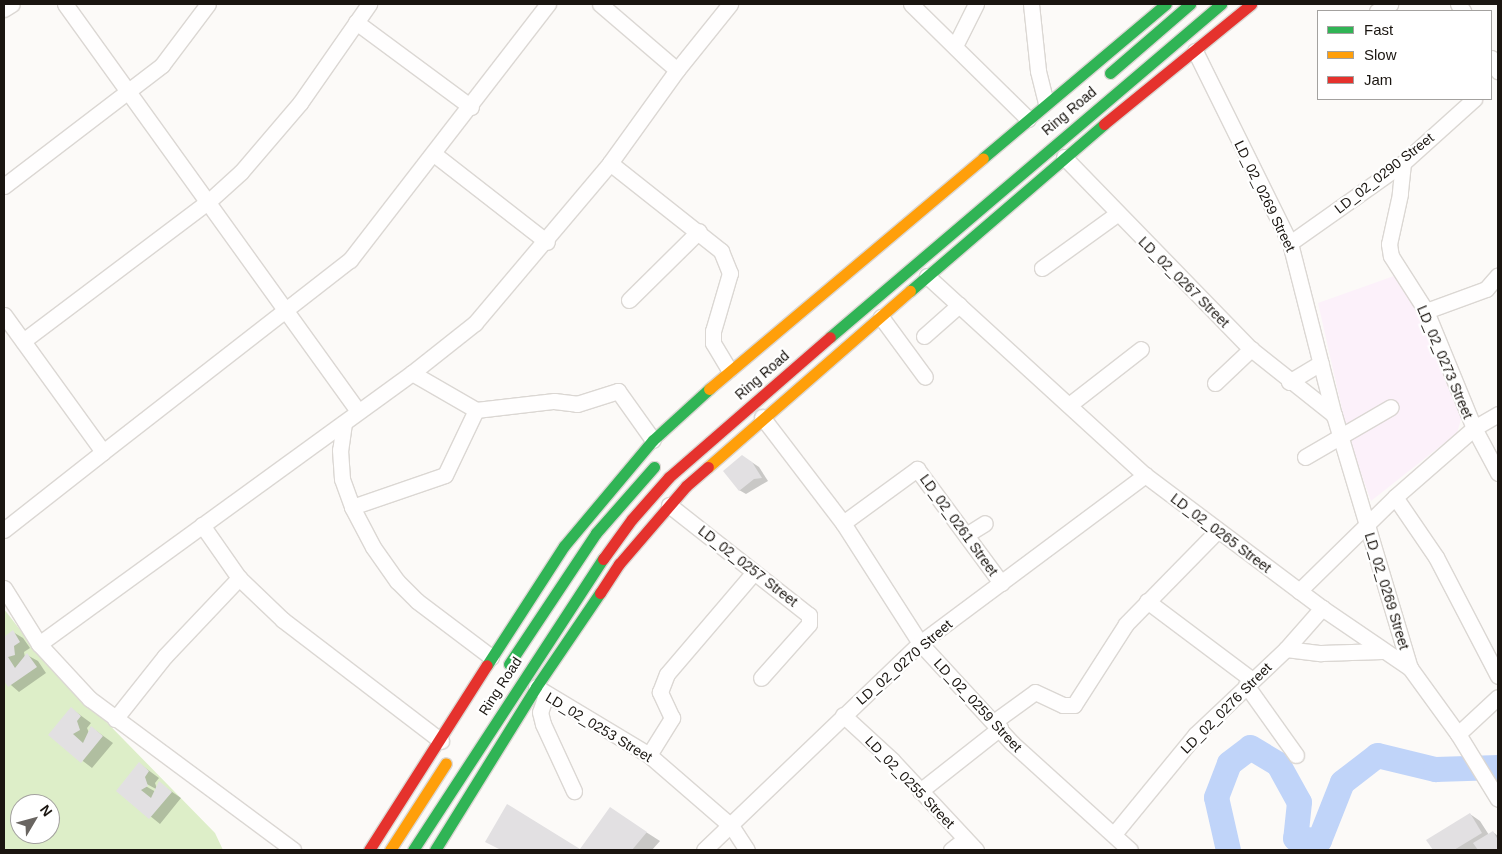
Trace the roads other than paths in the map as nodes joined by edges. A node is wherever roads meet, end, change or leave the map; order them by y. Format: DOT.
graph roads {
  1 [pos="12,4"];
  2 [pos="65,4"];
  3 [pos="208,4"];
  4 [pos="369,4"];
  5 [pos="548,4"];
  6 [pos="600,4"];
  7 [pos="730,4"];
  8 [pos="911,4"];
  9 [pos="976,4"];
  10 [pos="1031,4"];
  11 [pos="1190,4"];
  12 [pos="1221,4"];
  13 [pos="1251,4"];
  14 [pos="1390,4"];
  15 [pos="1160,6"];
  16 [pos="4,9"];
  17 [pos="1379,10"];
  18 [pos="356,22"];
  19 [pos="955,46"];
  20 [pos="1195,51"];
  21 [pos="1492,60"];
  22 [pos="678,70"];
  23 [pos="1498,71"];
  24 [pos="1102,79"];
  25 [pos="129,90"];
  26 [pos="1473,100"];
  27 [pos="1046,102"];
  28 [pos="471,107"];
  29 [pos="1028,119"];
  30 [pos="434,154"];
  31 [pos="1064,157"];
  32 [pos="610,163"];
  33 [pos="1403,163"];
  34 [pos="4,186"];
  35 [pos="209,201"];
  36 [pos="1117,214"];
  37 [pos="699,231"];
  38 [pos="547,242"];
  39 [pos="1290,243"];
  40 [pos="1042,268"];
  41 [pos="1498,275"];
  42 [pos="927,276"];
  43 [pos="629,300"];
  44 [pos="959,305"];
  45 [pos="1426,311"];
  46 [pos="285,313"];
  47 [pos="4,314"];
  48 [pos="881,316"];
  49 [pos="924,336"];
  50 [pos="23,341"];
  51 [pos="1141,349"];
  52 [pos="1251,349"];
  53 [pos="1321,363"];
  54 [pos="729,370"];
  55 [pos="412,373"];
  56 [pos="925,378"];
  57 [pos="1289,382"];
  58 [pos="1215,383"];
  59 [pos="1070,405"];
  60 [pos="1391,407"];
  61 [pos="476,410"];
  62 [pos="358,412"];
  63 [pos="1498,414"];
  64 [pos="1334,415"];
  65 [pos="762,417"];
  66 [pos="344,422"];
  67 [pos="1474,428"];
  68 [pos="1342,435"];
  69 [pos="653,440"];
  70 [pos="103,452"];
  71 [pos="664,456"];
  72 [pos="1304,457"];
  73 [pos="1498,473"];
  74 [pos="1145,475"];
  75 [pos="1395,497"];
  76 [pos="669,505"];
  77 [pos="352,508"];
  78 [pos="843,522"];
  79 [pos="985,523"];
  80 [pos="1367,524"];
  81 [pos="202,525"];
  82 [pos="4,530"];
  83 [pos="1217,531"];
  84 [pos="966,535"];
  85 [pos="754,572"];
  86 [pos="238,578"];
  87 [pos="1001,582"];
  88 [pos="4,588"];
  89 [pos="1299,591"];
  90 [pos="1147,601"];
  91 [pos="1322,608"];
  92 [pos="39,644"];
  93 [pos="920,644"];
  94 [pos="1286,649"];
  95 [pos="1382,651"];
  96 [pos="491,657"];
  97 [pos="1410,668"];
  98 [pos="504,672"];
  99 [pos="1498,676"];
  100 [pos="760,678"];
  101 [pos="1248,682"];
  102 [pos="541,691"];
  103 [pos="1498,697"];
  104 [pos="844,715"];
  105 [pos="115,719"];
  106 [pos="998,724"];
  107 [pos="1458,734"];
  108 [pos="441,741"];
  109 [pos="452,753"];
  110 [pos="649,755"];
  111 [pos="1296,755"];
  112 [pos="574,791"];
  113 [pos="920,791"];
  114 [pos="1496,794"];
  115 [pos="732,827"];
  116 [pos="1114,834"];
  117 [pos="964,840"];
  118 [pos="293,850"];
  119 [pos="369,850"];
  120 [pos="390,850"];
  121 [pos="413,850"];
  122 [pos="435,850"];
  123 [pos="704,850"];
  124 [pos="747,850"];
  125 [pos="951,850"];
  126 [pos="976,850"];
  127 [pos="1130,850"];
  1 -- 16 [label="street"];
  2 -- 25 [label="street"];
  3 -- 25 [label="street"];
  4 -- 18 [label="street"];
  5 -- 28 [label="street"];
  6 -- 22 [label="street"];
  7 -- 22 [label="street"];
  8 -- 19 [label="street"];
  9 -- 19 [label="street"];
  10 -- 27 [label="street"];
  11 -- 24 [label="main road, Ring Road"];
  12 -- 121 [label="main road, Ring Road"];
  13 -- 20 [label="main road"];
  14 -- 17 [label="street"];
  15 -- 27 [label="main road"];
  18 -- 28 [label="street"];
  18 -- 35 [label="street"];
  19 -- 29 [label="street"];
  20 -- 31 [label="main road"];
  20 -- 39 [label="street, LD_02_0269 Street"];
  21 -- 23 [label="street"];
  22 -- 32 [label="street"];
  25 -- 34 [label="street"];
  25 -- 35 [label="street"];
  26 -- 33 [label="street, LD_02_0290 Street"];
  27 -- 29 [label="main road"];
  28 -- 30 [label="street"];
  29 -- 54 [label="main road"];
  30 -- 38 [label="street"];
  30 -- 46 [label="street"];
  31 -- 36 [label="street, LD_02_0267 Street"];
  31 -- 42 [label="main road"];
  32 -- 37 [label="street"];
  32 -- 38 [label="street"];
  33 -- 39 [label="street, LD_02_0290 Street"];
  33 -- 45 [label="street, LD_02_0273 Street"];
  35 -- 46 [label="street"];
  35 -- 50 [label="street"];
  36 -- 40 [label="street"];
  36 -- 52 [label="street, LD_02_0267 Street"];
  37 -- 43 [label="street"];
  37 -- 54 [label="street"];
  38 -- 55 [label="street"];
  39 -- 53 [label="street, LD_02_0269 Street"];
  41 -- 45 [label="street"];
  42 -- 44 [label="street, LD_02_0265 Street"];
  42 -- 48 [label="main road"];
  44 -- 49 [label="street"];
  44 -- 59 [label="street, LD_02_0265 Street"];
  45 -- 67 [label="street, LD_02_0273 Street"];
  46 -- 62 [label="street"];
  46 -- 70 [label="street"];
  47 -- 50 [label="street"];
  48 -- 56 [label="street"];
  48 -- 65 [label="main road"];
  50 -- 70 [label="street"];
  51 -- 59 [label="street"];
  52 -- 57 [label="street, LD_02_0267 Street"];
  52 -- 58 [label="street"];
  53 -- 57 [label="street"];
  53 -- 64 [label="street, LD_02_0269 Street"];
  54 -- 69 [label="main road"];
  55 -- 61 [label="street"];
  55 -- 62 [label="street"];
  57 -- 64 [label="street, LD_02_0267 Street"];
  59 -- 74 [label="street, LD_02_0265 Street"];
  60 -- 68 [label="street"];
  61 -- 69 [label="street"];
  61 -- 77 [label="street"];
  62 -- 66 [label="street"];
  63 -- 67 [label="street"];
  64 -- 68 [label="street, LD_02_0269 Street"];
  65 -- 76 [label="main road"];
  65 -- 78 [label="street, LD_02_0259 Street"];
  66 -- 77 [label="street"];
  66 -- 81 [label="street"];
  67 -- 73 [label="street, LD_02_0273 Street"];
  67 -- 75 [label="street"];
  68 -- 72 [label="street"];
  68 -- 80 [label="street, LD_02_0269 Street"];
  69 -- 96 [label="main road"];
  70 -- 82 [label="street"];
  71 -- 98 [label="main road, Ring Road"];
  74 -- 83 [label="street, LD_02_0265 Street"];
  74 -- 87 [label="street, LD_02_0270 Street"];
  75 -- 80 [label="street"];
  75 -- 99 [label="street"];
  76 -- 85 [label="street, LD_02_0257 Street"];
  76 -- 102 [label="main road"];
  77 -- 96 [label="street"];
  78 -- 84 [label="street, LD_02_0261 Street"];
  78 -- 93 [label="street, LD_02_0259 Street"];
  79 -- 84 [label="street"];
  80 -- 89 [label="street"];
  80 -- 97 [label="street, LD_02_0269 Street"];
  81 -- 86 [label="street"];
  81 -- 92 [label="street"];
  83 -- 89 [label="street, LD_02_0265 Street"];
  83 -- 90 [label="street"];
  84 -- 87 [label="street, LD_02_0261 Street"];
  85 -- 100 [label="street, LD_02_0257 Street"];
  85 -- 110 [label="street"];
  86 -- 105 [label="street"];
  86 -- 108 [label="street"];
  87 -- 93 [label="street, LD_02_0270 Street"];
  88 -- 92 [label="street"];
  89 -- 91 [label="street, LD_02_0265 Street"];
  90 -- 101 [label="street"];
  90 -- 106 [label="street"];
  91 -- 94 [label="street, LD_02_0276 Street"];
  91 -- 95 [label="street, LD_02_0265 Street"];
  92 -- 105 [label="street"];
  93 -- 104 [label="street, LD_02_0270 Street"];
  93 -- 106 [label="street, LD_02_0259 Street"];
  94 -- 95 [label="street"];
  94 -- 101 [label="street, LD_02_0276 Street"];
  95 -- 97 [label="street, LD_02_0265 Street"];
  96 -- 108 [label="main road"];
  97 -- 107 [label="street, LD_02_0269 Street"];
  101 -- 111 [label="street"];
  101 -- 116 [label="street, LD_02_0276 Street"];
  102 -- 110 [label="street, LD_02_0253 Street"];
  102 -- 112 [label="street"];
  102 -- 122 [label="main road"];
  103 -- 107 [label="street"];
  104 -- 113 [label="street, LD_02_0255 Street"];
  104 -- 115 [label="street, LD_02_0270 Street"];
  105 -- 118 [label="street"];
  106 -- 113 [label="street"];
  106 -- 116 [label="street, LD_02_0259 Street"];
  107 -- 114 [label="street, LD_02_0269 Street"];
  108 -- 119 [label="main road"];
  109 -- 120 [label="main road"];
  110 -- 115 [label="street, LD_02_0253 Street"];
  113 -- 117 [label="street, LD_02_0255 Street"];
  115 -- 123 [label="street, LD_02_0270 Street"];
  115 -- 124 [label="street, LD_02_0253 Street"];
  116 -- 127 [label="street, LD_02_0259 Street"];
  117 -- 125 [label="street"];
  117 -- 126 [label="street, LD_02_0255 Street"];
}
